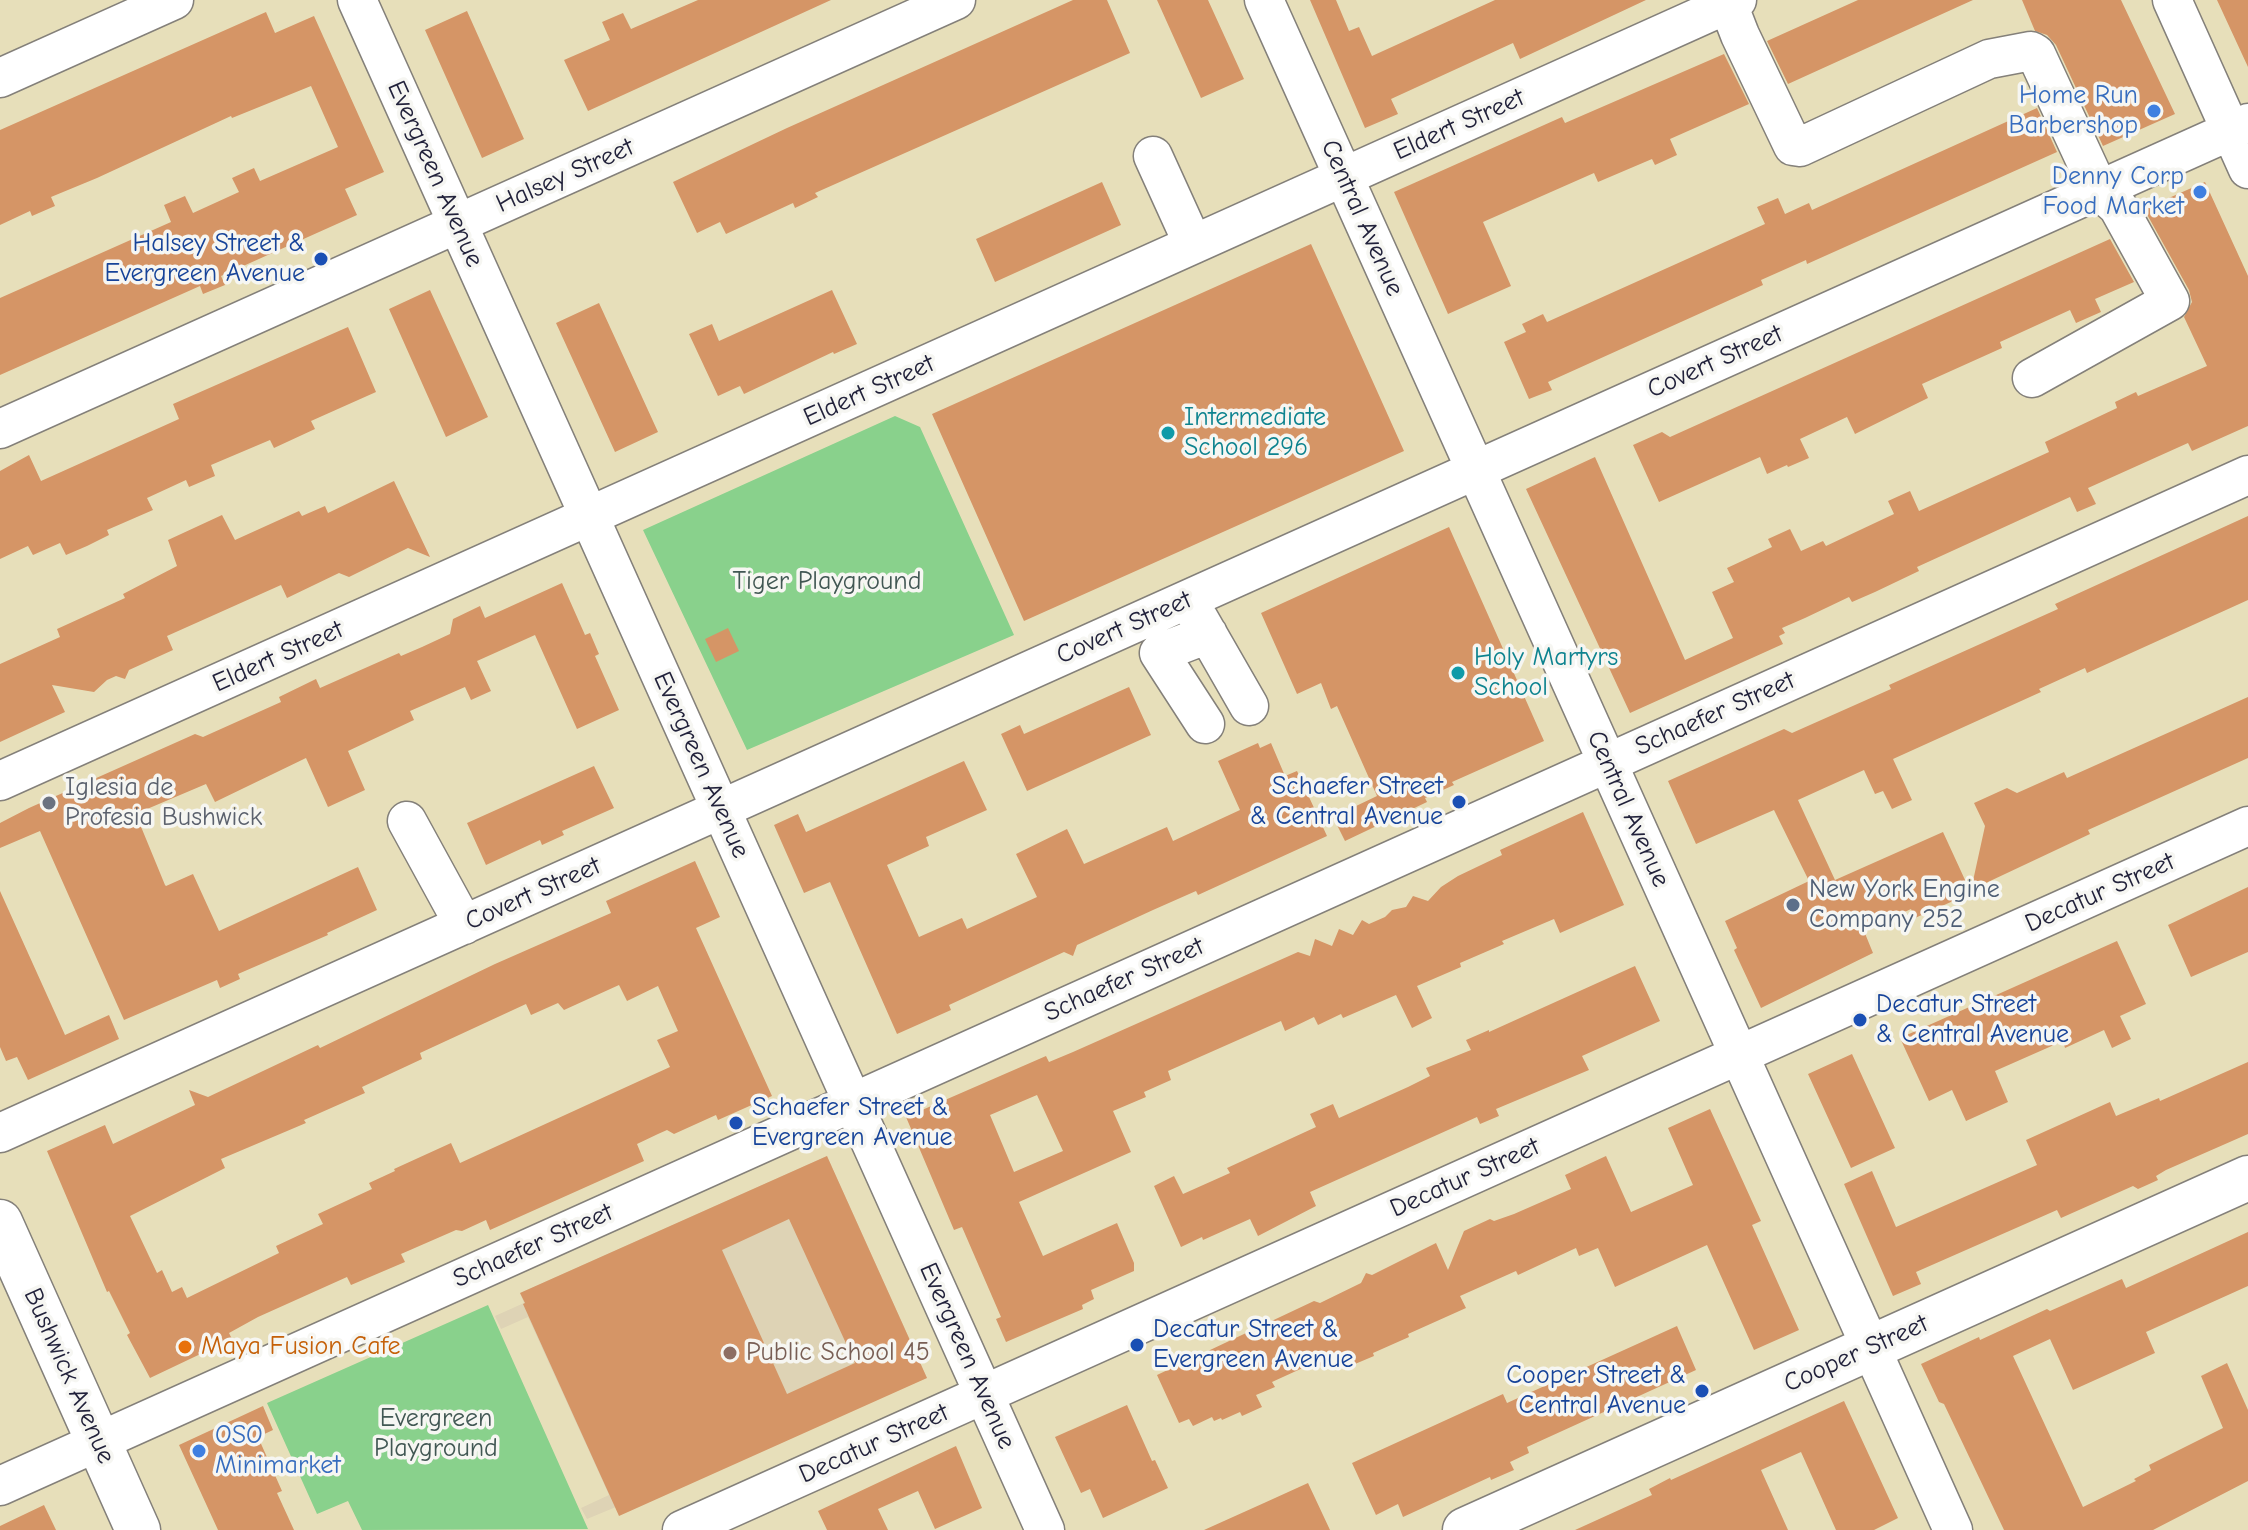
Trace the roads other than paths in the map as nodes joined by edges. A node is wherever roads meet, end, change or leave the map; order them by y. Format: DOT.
graph roads {
  1 [pos="174,0"];
  2 [pos="357,0"];
  3 [pos="956,0"];
  4 [pos="1264,0"];
  5 [pos="2172,0"];
  6 [pos="1732,2"];
  7 [pos="0,78"];
  8 [pos="2239,127"];
  9 [pos="1153,156"];
  10 [pos="2248,169"];
  11 [pos="1344,177"];
  12 [pos="2099,190"];
  13 [pos="458,224"];
  14 [pos="1193,244"];
  15 [pos="2032,378"];
  16 [pos="0,429"];
  17 [pos="1475,470"];
  18 [pos="2248,475"];
  19 [pos="589,517"];
  20 [pos="1187,600"];
  21 [pos="1208,634"];
  22 [pos="1249,706"];
  23 [pos="1205,724"];
  24 [pos="1607,763"];
  25 [pos="0,781"];
  26 [pos="721,809"];
  27 [pos="407,821"];
  28 [pos="2248,826"];
  29 [pos="464,925"];
  30 [pos="1739,1055"];
  31 [pos="853,1102"];
  32 [pos="0,1133"];
  33 [pos="2248,1178"];
  34 [pos="0,1222"];
  35 [pos="1873,1347"];
  36 [pos="984,1394"];
  37 [pos="98,1442"];
  38 [pos="0,1486"];
  39 [pos="138,1530"];
  40 [pos="682,1530"];
  41 [pos="1045,1530"];
  42 [pos="1465,1530"];
  43 [pos="1953,1530"];
  1 -- 7 [label="street"];
  2 -- 13 [label="street, Evergreen Avenue"];
  3 -- 13 [label="street, Halsey Street"];
  4 -- 11 [label="street, Central Avenue"];
  5 -- 8 [label="street"];
  6 -- 11 [label="street, Eldert Street"];
  6 -- 12 [label="street"];
  8 -- 10 [label="street"];
  8 -- 12 [label="street, Covert Street"];
  9 -- 14 [label="street"];
  11 -- 14 [label="street, Eldert Street"];
  11 -- 17 [label="street, Central Avenue"];
  12 -- 15 [label="street"];
  12 -- 17 [label="street, Covert Street"];
  13 -- 16 [label="street, Halsey Street"];
  13 -- 19 [label="street, Evergreen Avenue"];
  14 -- 19 [label="street, Eldert Street"];
  17 -- 20 [label="street, Covert Street"];
  17 -- 24 [label="street, Central Avenue"];
  18 -- 24 [label="street, Schaefer Street"];
  19 -- 25 [label="street, Eldert Street"];
  19 -- 26 [label="street, Evergreen Avenue"];
  20 -- 21 [label="street"];
  20 -- 26 [label="street, Covert Street"];
  21 -- 22 [label="street"];
  21 -- 23 [label="street"];
  24 -- 30 [label="street, Central Avenue"];
  24 -- 31 [label="street, Schaefer Street"];
  26 -- 29 [label="street, Covert Street"];
  26 -- 31 [label="street, Evergreen Avenue"];
  27 -- 29 [label="street"];
  28 -- 30 [label="street, Decatur Street"];
  29 -- 32 [label="street, Covert Street"];
  30 -- 35 [label="street, Central Avenue"];
  30 -- 36 [label="street, Decatur Street"];
  31 -- 36 [label="street, Evergreen Avenue"];
  31 -- 37 [label="street, Schaefer Street"];
  33 -- 35 [label="main road, Cooper Street"];
  34 -- 37 [label="main road, Bushwick Avenue"];
  35 -- 42 [label="main road, Cooper Street"];
  35 -- 43 [label="street, Central Avenue"];
  36 -- 40 [label="street, Decatur Street"];
  36 -- 41 [label="street, Evergreen Avenue"];
  37 -- 38 [label="street, Schaefer Street"];
  37 -- 39 [label="main road, Bushwick Avenue"];
}
